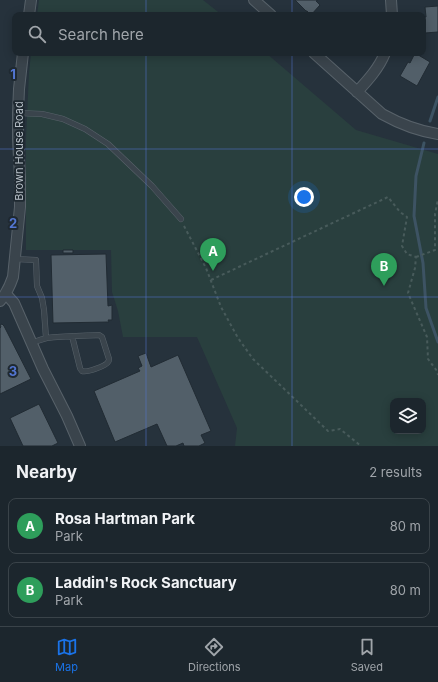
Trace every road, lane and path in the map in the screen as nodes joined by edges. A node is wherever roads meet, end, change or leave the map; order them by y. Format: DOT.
graph roads {
  1 [pos="31,0"];
  2 [pos="254,0"];
  3 [pos="391,0"];
  4 [pos="29,12"];
  5 [pos="268,12"];
  6 [pos="392,12"];
  7 [pos="23,56"];
  8 [pos="317,56"];
  9 [pos="384,56"];
  10 [pos="357,92"];
  11 [pos="18,113"];
  12 [pos="438,134"];
  13 [pos="438,199"];
  14 [pos="181,219"];
  15 [pos="416,257"];
  16 [pos="15,259"];
  17 [pos="210,280"];
  18 [pos="3,298"];
  19 [pos="72,336"];
  20 [pos="46,338"];
  21 [pos="32,343"];
  22 [pos="438,375"];
  23 [pos="80,446"];
  24 [pos="362,446"];
  1 -- 4 [label="street"];
  2 -- 5 [label="street"];
  3 -- 6 [label="street"];
  7 -- 11 [label="street, Brown House Road"];
  8 -- 10 [label="street"];
  9 -- 10 [label="street"];
  10 -- 12 [label="street"];
  11 -- 14 [label="lane"];
  11 -- 16 [label="street, Brown House Road"];
  13 -- 15 [label="path"];
  14 -- 17 [label="path"];
  15 -- 17 [label="path"];
  15 -- 22 [label="path"];
  16 -- 18 [label="street, Brown House Road"];
  16 -- 20 [label="lane"];
  17 -- 24 [label="path"];
  18 -- 21 [label="street, Brown House Road"];
  19 -- 19 [label="lane"];
  19 -- 20 [label="lane"];
  20 -- 21 [label="lane"];
  21 -- 23 [label="street, Brown House Road"];
}
